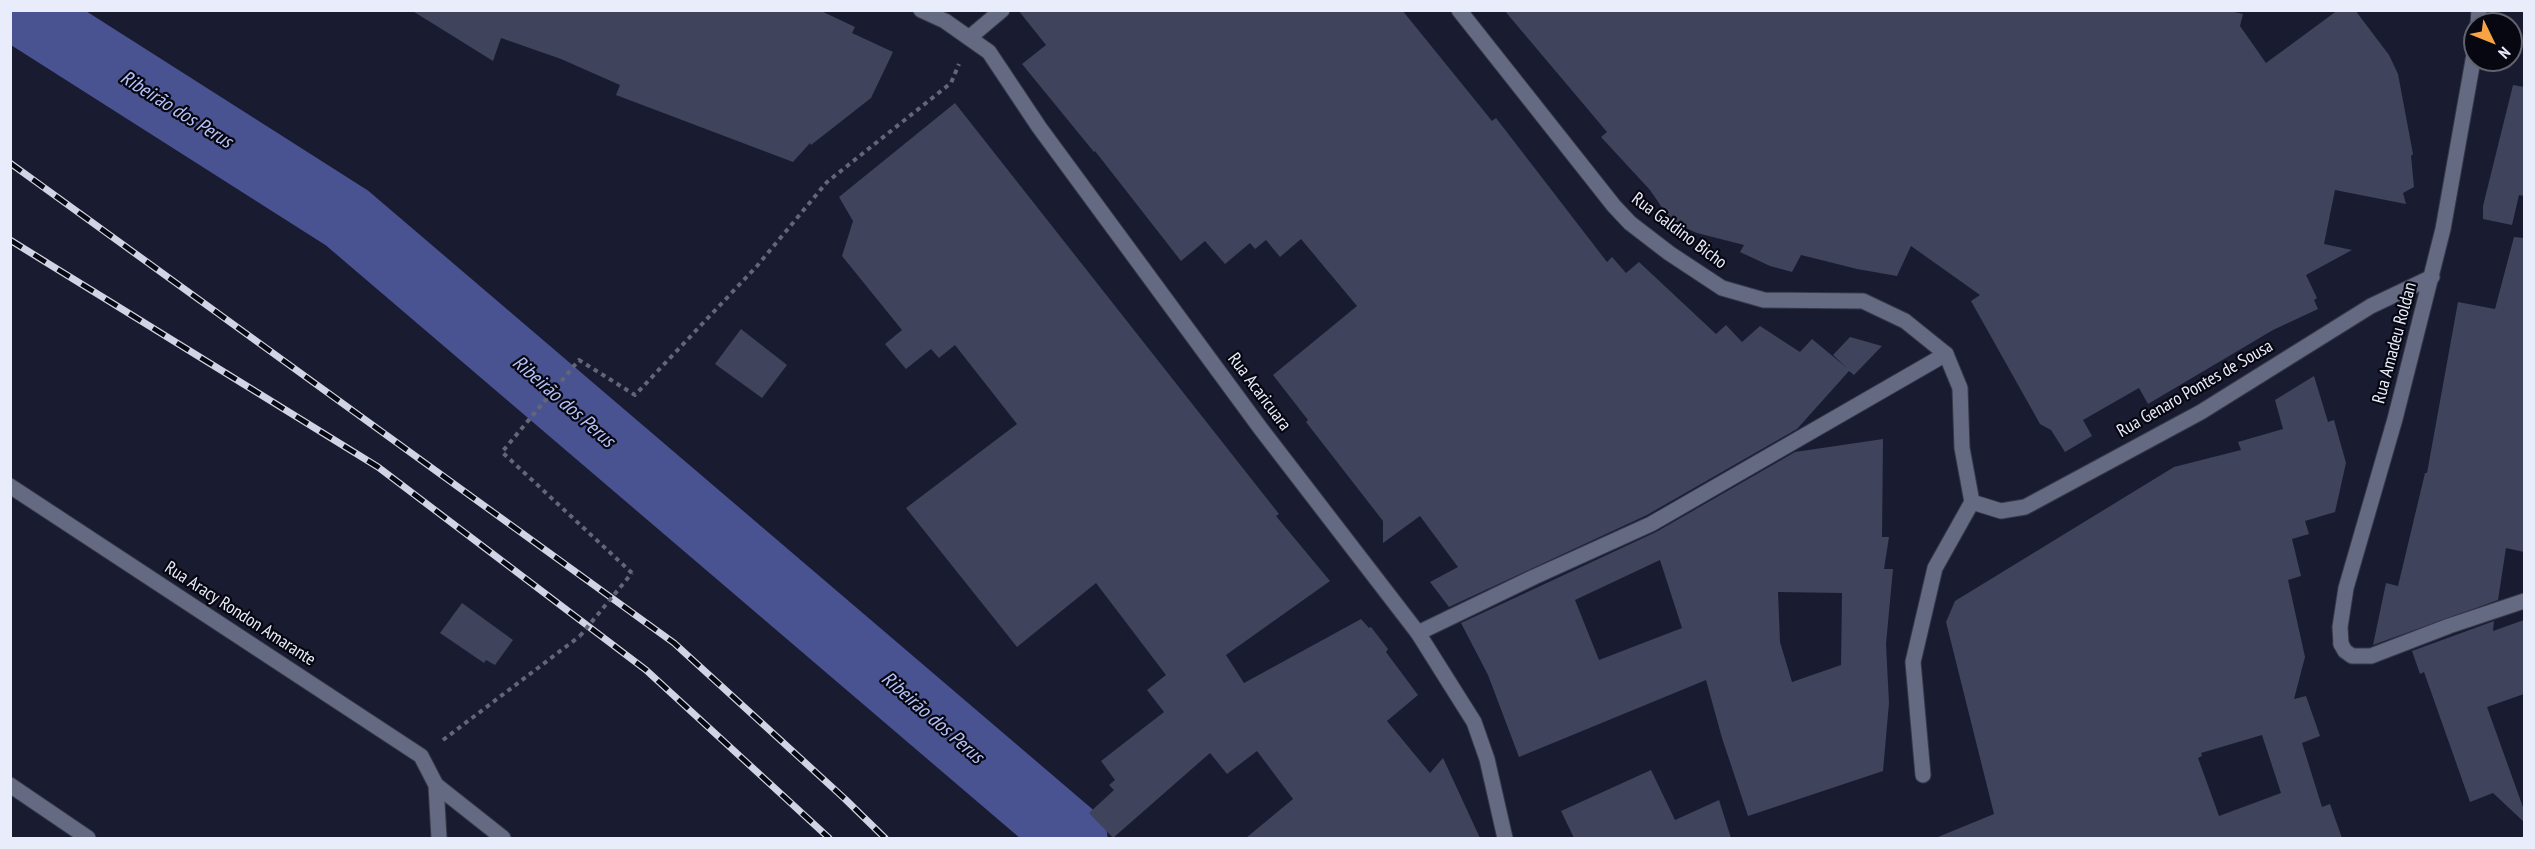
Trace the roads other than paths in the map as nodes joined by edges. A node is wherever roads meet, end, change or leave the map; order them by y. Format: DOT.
graph roads {
  1 [pos="921,10"];
  2 [pos="1002,10"];
  3 [pos="1459,10"];
  4 [pos="970,37"];
  5 [pos="2471,72"];
  6 [pos="2432,277"];
  7 [pos="1946,354"];
  8 [pos="10,486"];
  9 [pos="1972,502"];
  10 [pos="2524,601"];
  11 [pos="1418,633"];
  12 [pos="1923,775"];
  13 [pos="10,785"];
  14 [pos="436,785"];
  15 [pos="88,838"];
  16 [pos="439,838"];
  17 [pos="503,838"];
  18 [pos="1505,838"];
  1 -- 4 [label="street, Rua Acaricuara"];
  2 -- 4 [label="street"];
  3 -- 7 [label="street, Rua Galdino Bicho"];
  4 -- 11 [label="street, Rua Acaricuara"];
  5 -- 6 [label="street, Rua Amadeu Roldan"];
  6 -- 9 [label="street, Rua Genaro Pontes de Sousa"];
  6 -- 10 [label="street, Rua Amadeu Roldan"];
  7 -- 9 [label="street, Rua Galdino Bicho"];
  7 -- 11 [label="street"];
  8 -- 14 [label="street, Rua Aracy Rondon Amarante"];
  9 -- 12 [label="street"];
  11 -- 18 [label="street, Rua Acaricuara"];
  13 -- 15 [label="street"];
  14 -- 16 [label="street, Rua Aracy Rondon Amarante"];
  14 -- 17 [label="street, Rua Aracy Rondon Amarante"];
}
